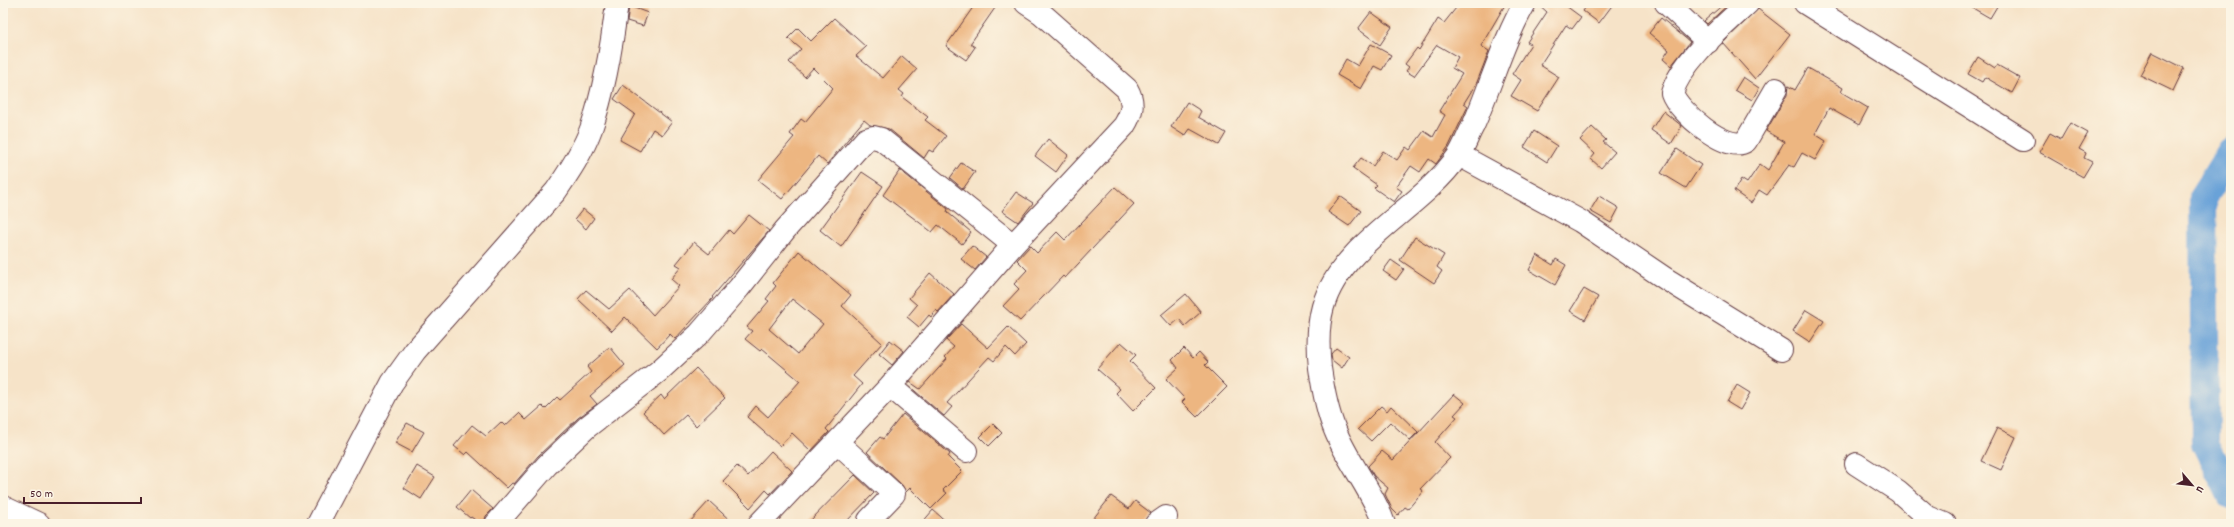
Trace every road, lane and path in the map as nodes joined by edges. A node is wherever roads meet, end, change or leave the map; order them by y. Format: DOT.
graph roads {
  1 [pos="617,3"];
  2 [pos="1525,3"];
  3 [pos="1666,3"];
  4 [pos="1748,3"];
  5 [pos="1805,3"];
  6 [pos="1039,6"];
  7 [pos="1708,42"];
  8 [pos="1776,89"];
  9 [pos="2023,140"];
  10 [pos="1459,155"];
  11 [pos="1013,245"];
  12 [pos="1781,350"];
  13 [pos="890,386"];
  14 [pos="837,442"];
  15 [pos="966,451"];
  16 [pos="1856,464"];
  17 [pos="3,507"];
  18 [pos="869,520"];
  19 [pos="39,524"];
  20 [pos="318,524"];
  21 [pos="496,524"];
  22 [pos="759,524"];
  23 [pos="1384,524"];
  24 [pos="1945,524"];
  1 -- 20 [label="street"];
  2 -- 10 [label="street"];
  3 -- 7 [label="street"];
  4 -- 7 [label="street"];
  5 -- 9 [label="street"];
  6 -- 11 [label="street"];
  7 -- 8 [label="street"];
  10 -- 12 [label="street"];
  10 -- 23 [label="street"];
  11 -- 13 [label="street"];
  11 -- 21 [label="street"];
  13 -- 14 [label="street"];
  13 -- 15 [label="street"];
  14 -- 18 [label="street"];
  14 -- 22 [label="street"];
  16 -- 24 [label="street"];
  17 -- 19 [label="street"];
}
